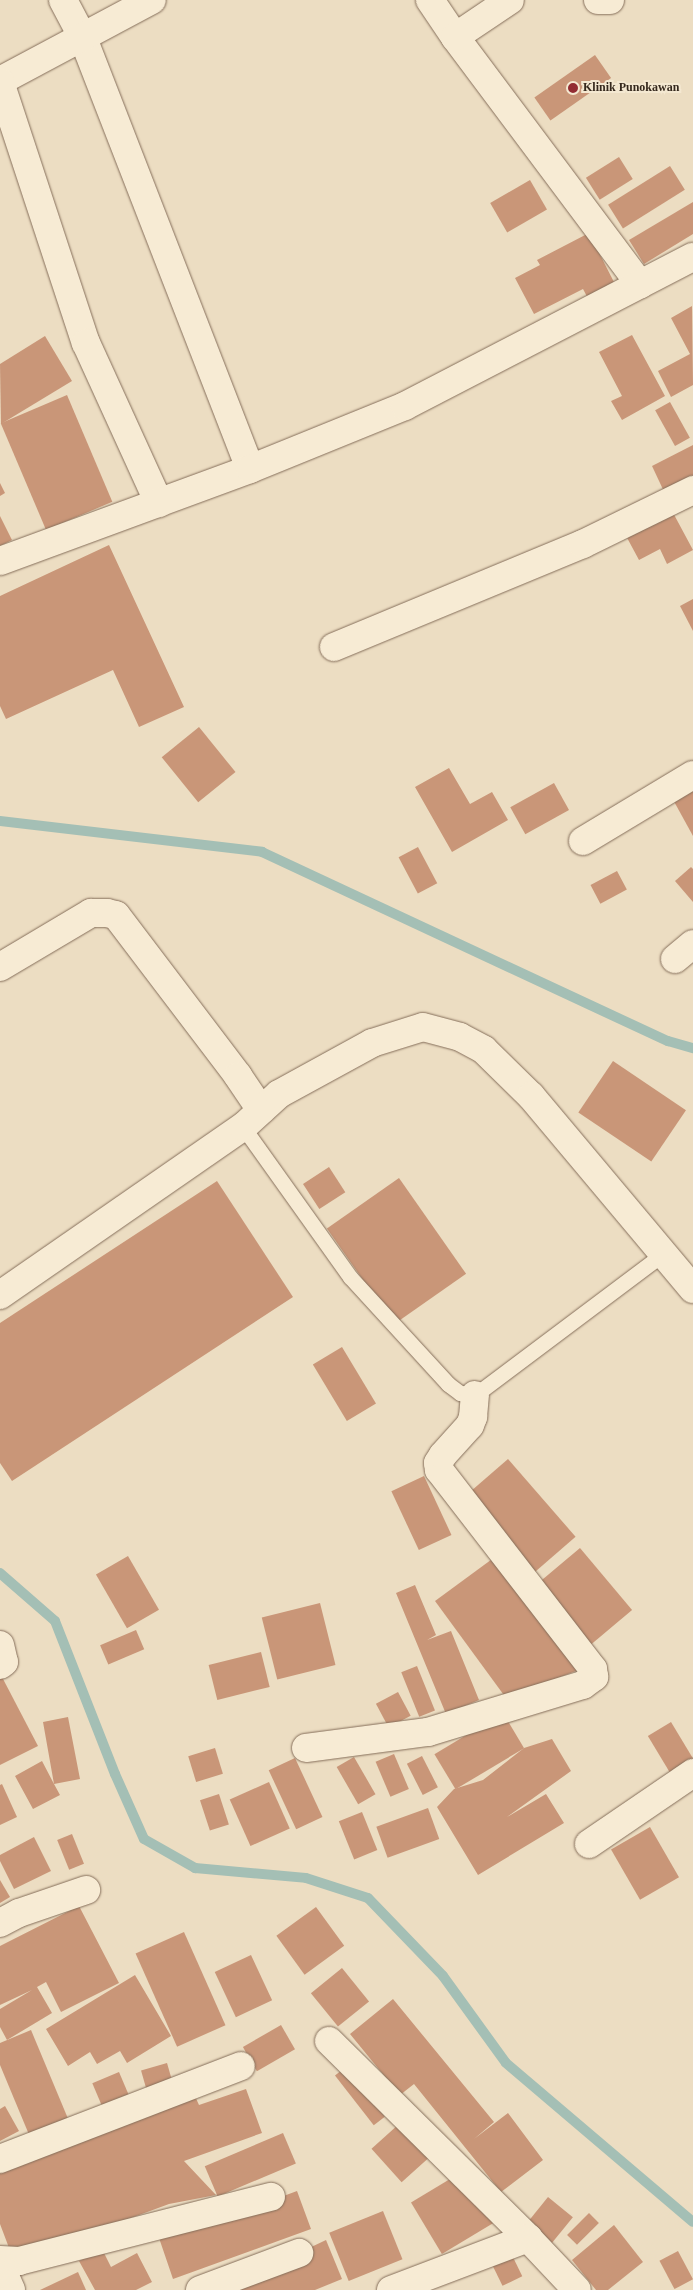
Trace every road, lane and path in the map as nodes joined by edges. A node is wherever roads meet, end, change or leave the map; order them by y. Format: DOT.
graph roads {
  1 [pos="63,0"];
  2 [pos="152,0"];
  3 [pos="430,0"];
  4 [pos="510,0"];
  5 [pos="598,0"];
  6 [pos="610,0"];
  7 [pos="455,37"];
  8 [pos="83,38"];
  9 [pos="0,82"];
  10 [pos="692,260"];
  11 [pos="640,284"];
  12 [pos="250,469"];
  13 [pos="693,490"];
  14 [pos="159,503"];
  15 [pos="0,561"];
  16 [pos="334,647"];
  17 [pos="693,775"];
  18 [pos="583,840"];
  19 [pos="0,967"];
  20 [pos="252,1119"];
  21 [pos="682,1269"];
  22 [pos="0,1295"];
  23 [pos="474,1395"];
  24 [pos="0,1645"];
  25 [pos="0,1665"];
  26 [pos="306,1748"];
  27 [pos="693,1773"];
  28 [pos="589,1844"];
  29 [pos="86,1890"];
  30 [pos="0,1922"];
  31 [pos="329,2042"];
  32 [pos="241,2066"];
  33 [pos="0,2159"];
  34 [pos="271,2197"];
  35 [pos="528,2238"];
  36 [pos="299,2253"];
  37 [pos="0,2260"];
  38 [pos="0,2265"];
  39 [pos="11,2290"];
  40 [pos="200,2290"];
  41 [pos="391,2290"];
  42 [pos="577,2290"];
  1 -- 8 [label="street"];
  2 -- 8 [label="street"];
  3 -- 7 [label="street"];
  4 -- 7 [label="street"];
  5 -- 6 [label="street"];
  7 -- 11 [label="street"];
  8 -- 9 [label="street"];
  8 -- 12 [label="street"];
  9 -- 14 [label="street"];
  10 -- 11 [label="street"];
  11 -- 12 [label="street"];
  12 -- 14 [label="street"];
  13 -- 16 [label="street"];
  14 -- 15 [label="street"];
  17 -- 18 [label="street"];
  19 -- 20 [label="street"];
  20 -- 21 [label="street"];
  20 -- 22 [label="street"];
  20 -- 23 [label="lane"];
  21 -- 23 [label="lane"];
  23 -- 26 [label="street"];
  24 -- 25 [label="street"];
  27 -- 28 [label="street"];
  29 -- 30 [label="street"];
  31 -- 35 [label="street"];
  32 -- 33 [label="street"];
  34 -- 37 [label="street"];
  35 -- 41 [label="street"];
  35 -- 42 [label="street"];
  36 -- 40 [label="street"];
  38 -- 39 [label="street"];
}
